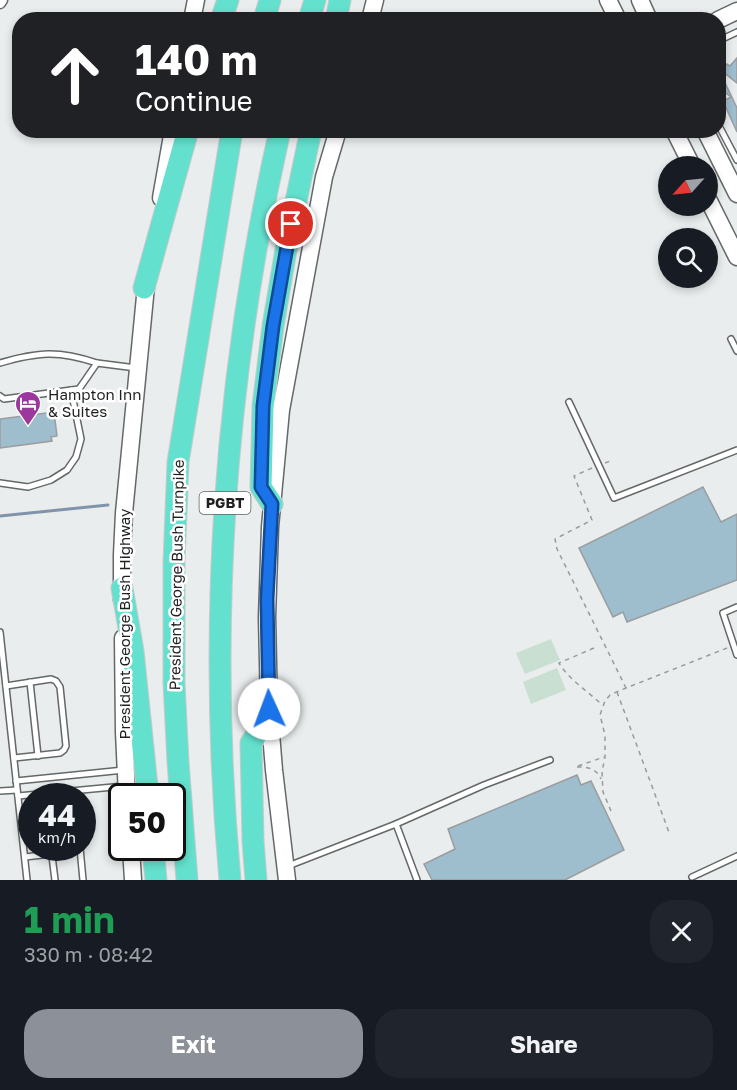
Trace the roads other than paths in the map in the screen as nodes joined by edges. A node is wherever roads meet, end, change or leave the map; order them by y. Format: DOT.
graph roads {
  1 [pos="171,138"];
  2 [pos="186,138"];
  3 [pos="231,138"];
  4 [pos="278,138"];
  5 [pos="308,138"];
  6 [pos="336,138"];
  7 [pos="678,138"];
  8 [pos="709,138"];
  9 [pos="725,138"];
  10 [pos="687,156"];
  11 [pos="737,160"];
  12 [pos="737,194"];
  13 [pos="716,216"];
  14 [pos="720,223"];
  15 [pos="737,235"];
  16 [pos="737,257"];
  17 [pos="144,288"];
  18 [pos="731,339"];
  19 [pos="737,351"];
  20 [pos="0,363"];
  21 [pos="97,363"];
  22 [pos="138,368"];
  23 [pos="71,390"];
  24 [pos="0,396"];
  25 [pos="569,402"];
  26 [pos="737,450"];
  27 [pos="0,483"];
  28 [pos="272,504"];
  29 [pos="122,588"];
  30 [pos="737,607"];
  31 [pos="0,632"];
  32 [pos="737,655"];
  33 [pos="30,682"];
  34 [pos="6,686"];
  35 [pos="269,716"];
  36 [pos="38,756"];
  37 [pos="14,758"];
  38 [pos="550,760"];
  39 [pos="16,781"];
  40 [pos="108,783"];
  41 [pos="127,783"];
  42 [pos="147,783"];
  43 [pos="108,786"];
  44 [pos="0,791"];
  45 [pos="17,793"];
  46 [pos="18,801"];
  47 [pos="396,824"];
  48 [pos="737,856"];
  49 [pos="25,861"];
  50 [pos="52,861"];
  51 [pos="81,861"];
  52 [pos="132,861"];
  53 [pos="154,861"];
  54 [pos="286,874"];
  55 [pos="692,877"];
  56 [pos="27,880"];
  57 [pos="55,880"];
  58 [pos="83,880"];
  59 [pos="133,880"];
  60 [pos="156,880"];
  61 [pos="187,880"];
  62 [pos="230,880"];
  63 [pos="256,880"];
  64 [pos="417,880"];
  1 -- 17 [label="main road, President George Bush Highway"];
  2 -- 17 [label="highway"];
  3 -- 61 [label="highway, President George Bush Turnpike"];
  4 -- 62 [label="highway, PGBT"];
  5 -- 28 [label="highway"];
  6 -- 28 [label="main road"];
  7 -- 10 [label="main road"];
  8 -- 12 [label="main road"];
  9 -- 11 [label="lane"];
  13 -- 14 [label="main road"];
  14 -- 15 [label="main road"];
  14 -- 16 [label="main road"];
  17 -- 22 [label="main road, President George Bush Highway"];
  18 -- 19 [label="lane"];
  20 -- 21 [label="lane"];
  21 -- 22 [label="lane"];
  21 -- 23 [label="lane"];
  22 -- 29 [label="main road, President George Bush Highway"];
  23 -- 24 [label="lane"];
  23 -- 27 [label="lane"];
  25 -- 26 [label="lane"];
  28 -- 35 [label="main road"];
  29 -- 41 [label="main road, President George Bush Highway"];
  29 -- 42 [label="highway"];
  30 -- 32 [label="lane"];
  31 -- 34 [label="lane"];
  33 -- 34 [label="lane"];
  33 -- 36 [label="lane"];
  33 -- 36 [label="lane"];
  34 -- 37 [label="lane"];
  35 -- 54 [label="main road"];
  35 -- 63 [label="highway"];
  36 -- 37 [label="lane"];
  37 -- 39 [label="lane"];
  38 -- 47 [label="lane"];
  39 -- 40 [label="lane"];
  39 -- 45 [label="lane"];
  43 -- 45 [label="lane"];
  44 -- 45 [label="lane"];
  45 -- 46 [label="lane"];
  47 -- 54 [label="lane"];
  47 -- 64 [label="lane"];
  48 -- 55 [label="lane"];
  49 -- 56 [label="lane"];
  50 -- 57 [label="lane"];
  51 -- 58 [label="lane"];
  52 -- 59 [label="main road"];
  53 -- 60 [label="highway"];
}
